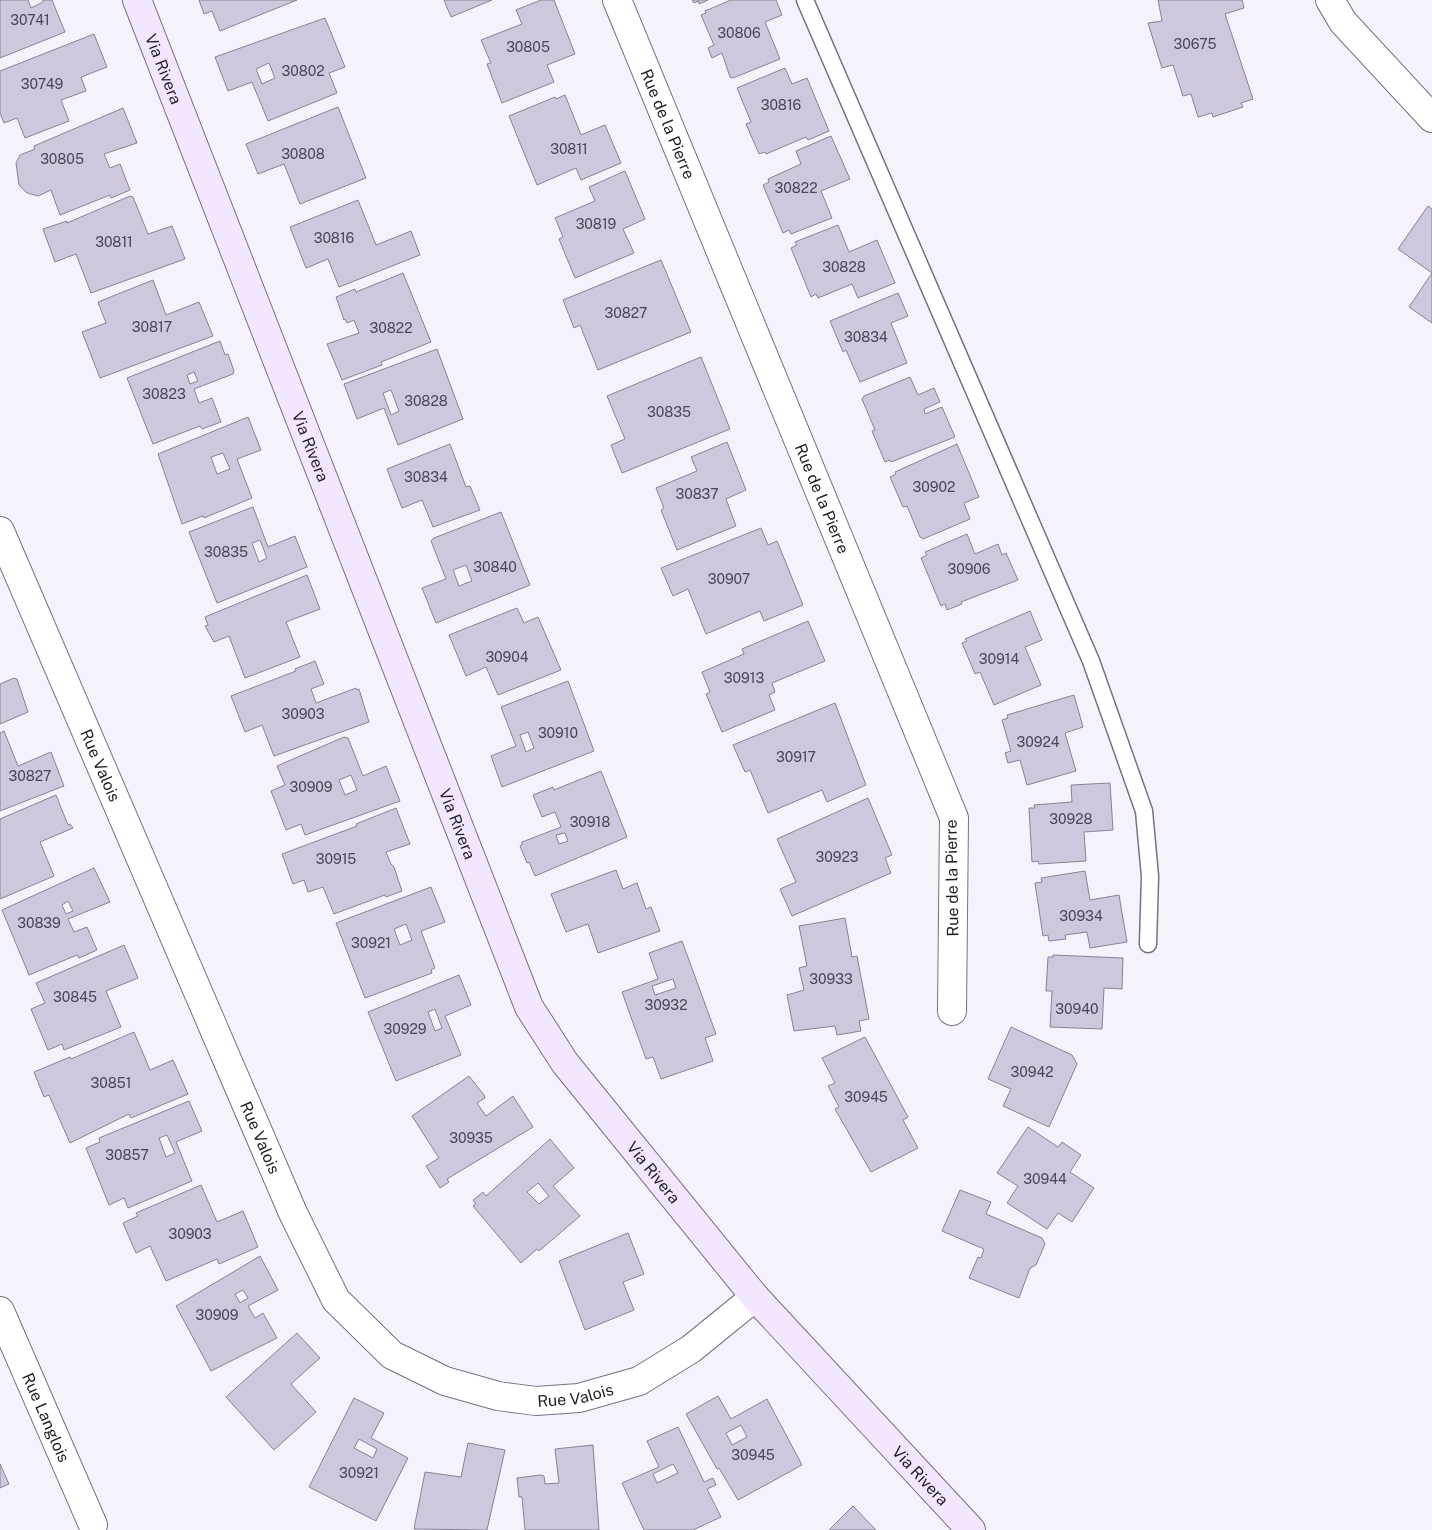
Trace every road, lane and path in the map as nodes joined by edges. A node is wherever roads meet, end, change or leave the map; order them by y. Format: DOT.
graph roads {
  1 [pos="137,0"];
  2 [pos="617,0"];
  3 [pos="805,0"];
  4 [pos="1330,0"];
  5 [pos="1432,118"];
  6 [pos="0,531"];
  7 [pos="1148,944"];
  8 [pos="952,1011"];
  9 [pos="755,1297"];
  10 [pos="0,1311"];
  11 [pos="93,1525"];
  12 [pos="971,1530"];
  1 -- 9 [label="street, Via Rivera"];
  2 -- 8 [label="street, Rue de la Pierre"];
  3 -- 7 [label="lane"];
  4 -- 5 [label="street"];
  6 -- 9 [label="street, Rue Valois"];
  9 -- 12 [label="street, Via Rivera"];
  10 -- 11 [label="street, Rue Langlois"];
}
